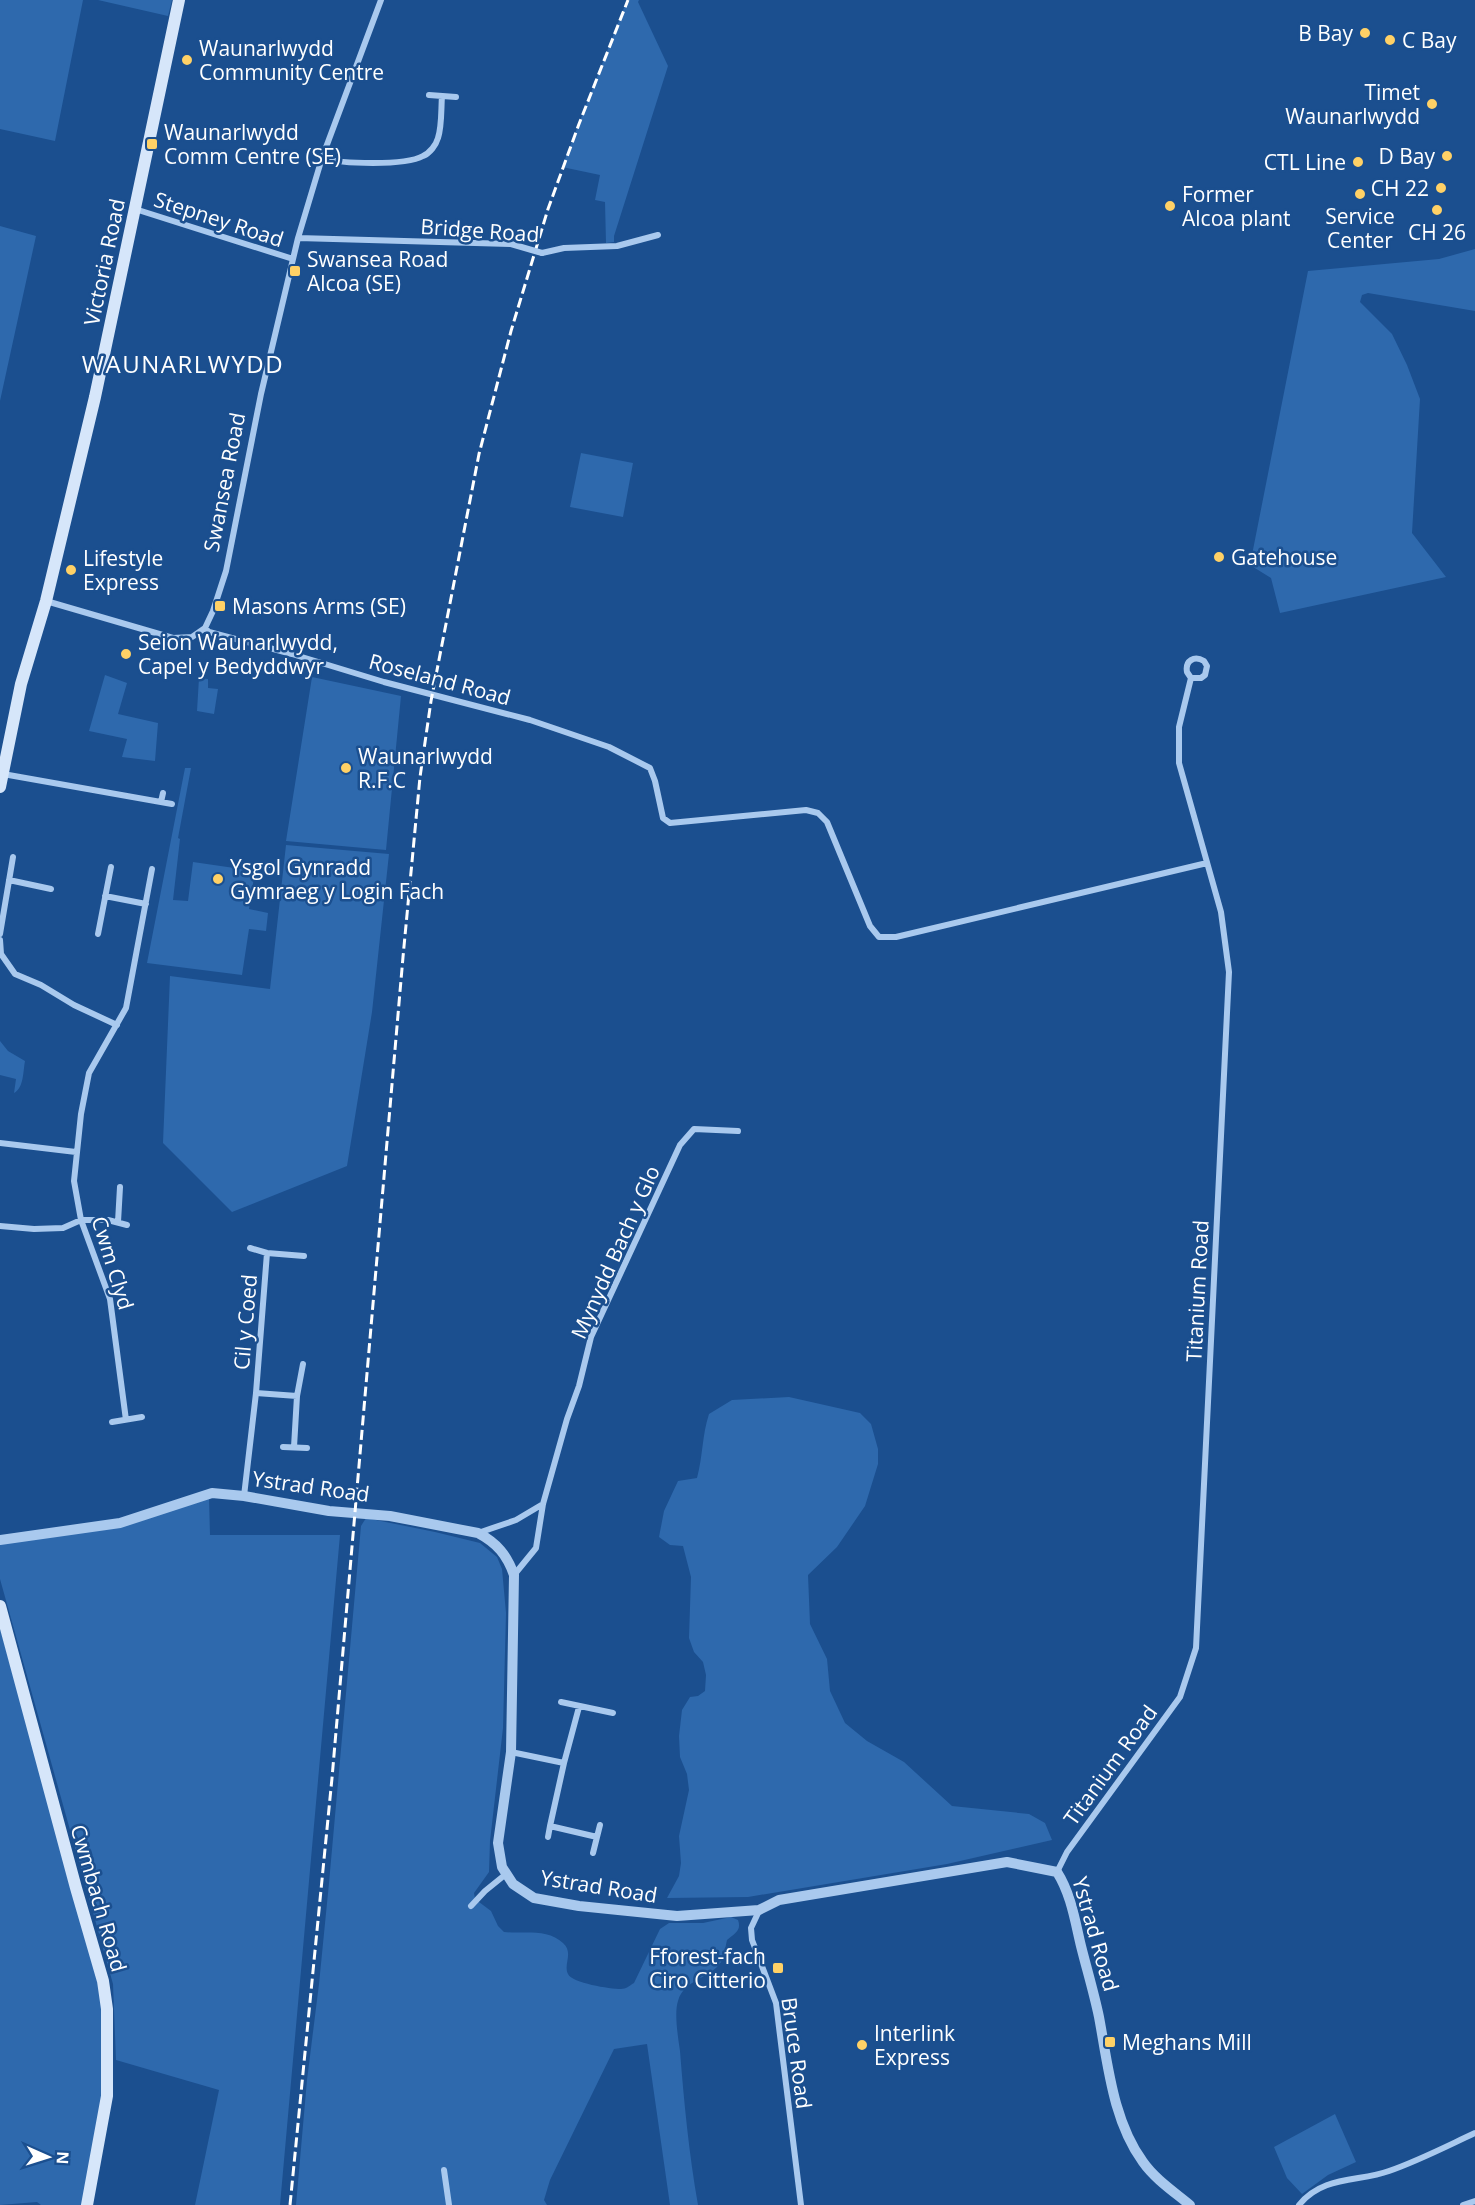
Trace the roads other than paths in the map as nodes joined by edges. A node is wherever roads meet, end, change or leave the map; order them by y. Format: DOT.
graph roads {
  1 [pos="179,0"];
  2 [pos="381,0"];
  3 [pos="429,95"];
  4 [pos="442,96"];
  5 [pos="456,97"];
  6 [pos="322,158"];
  7 [pos="135,209"];
  8 [pos="658,235"];
  9 [pos="298,238"];
  10 [pos="293,259"];
  11 [pos="46,601"];
  12 [pos="205,628"];
  13 [pos="1191,678"];
  14 [pos="2,774"];
  15 [pos="0,787"];
  16 [pos="163,793"];
  17 [pos="161,802"];
  18 [pos="172,804"];
  19 [pos="13,857"];
  20 [pos="1207,863"];
  21 [pos="262,865"];
  22 [pos="272,865"];
  23 [pos="111,867"];
  24 [pos="152,869"];
  25 [pos="9,880"];
  26 [pos="51,889"];
  27 [pos="105,896"];
  28 [pos="146,904"];
  29 [pos="0,934"];
  30 [pos="98,934"];
  31 [pos="0,940"];
  32 [pos="117,1025"];
  33 [pos="738,1131"];
  34 [pos="0,1143"];
  35 [pos="76,1152"];
  36 [pos="120,1187"];
  37 [pos="81,1220"];
  38 [pos="118,1222"];
  39 [pos="127,1225"];
  40 [pos="0,1226"];
  41 [pos="250,1248"];
  42 [pos="267,1253"];
  43 [pos="304,1256"];
  44 [pos="303,1364"];
  45 [pos="256,1393"];
  46 [pos="297,1396"];
  47 [pos="142,1417"];
  48 [pos="126,1420"];
  49 [pos="112,1422"];
  50 [pos="283,1447"];
  51 [pos="294,1448"];
  52 [pos="307,1448"];
  53 [pos="244,1496"];
  54 [pos="543,1504"];
  55 [pos="478,1533"];
  56 [pos="0,1540"];
  57 [pos="514,1575"];
  58 [pos="0,1606"];
  59 [pos="561,1702"];
  60 [pos="579,1707"];
  61 [pos="613,1713"];
  62 [pos="511,1752"];
  63 [pos="564,1763"];
  64 [pos="600,1825"];
  65 [pos="550,1826"];
  66 [pos="597,1836"];
  67 [pos="548,1837"];
  68 [pos="593,1853"];
  69 [pos="1057,1872"];
  70 [pos="506,1874"];
  71 [pos="471,1906"];
  72 [pos="759,1910"];
  73 [pos="1475,2133"];
  74 [pos="444,2170"];
  75 [pos="1475,2201"];
  76 [pos="87,2205"];
  77 [pos="449,2205"];
  78 [pos="801,2205"];
  79 [pos="1190,2205"];
  80 [pos="1299,2205"];
  81 [pos="1463,2205"];
  1 -- 7 [label="main road, Victoria Road"];
  2 -- 6 [label="street, Swansea Road"];
  3 -- 4 [label="street"];
  4 -- 5 [label="street"];
  4 -- 6 [label="street"];
  6 -- 9 [label="street, Swansea Road"];
  7 -- 10 [label="street, Stepney Road"];
  7 -- 11 [label="main road, Victoria Road"];
  8 -- 9 [label="street, Bridge Road, bridge"];
  9 -- 10 [label="street, Swansea Road"];
  10 -- 12 [label="street, Swansea Road"];
  11 -- 12 [label="street"];
  11 -- 14 [label="main road"];
  12 -- 20 [label="street, Roseland Road"];
  13 -- 20 [label="street, Titanium Road"];
  14 -- 15 [label="main road"];
  14 -- 17 [label="street"];
  16 -- 17 [label="street"];
  17 -- 18 [label="street"];
  19 -- 25 [label="street"];
  20 -- 69 [label="street, Titanium Road"];
  21 -- 22 [label="street"];
  23 -- 27 [label="street"];
  24 -- 28 [label="street, Cwm Clyd"];
  25 -- 26 [label="street"];
  25 -- 29 [label="street"];
  27 -- 28 [label="street"];
  27 -- 30 [label="street"];
  28 -- 32 [label="street, Cwm Clyd"];
  31 -- 32 [label="street"];
  32 -- 35 [label="street, Cwm Clyd"];
  33 -- 54 [label="street, Mynydd Bach y Glo"];
  34 -- 35 [label="street"];
  35 -- 37 [label="street, Cwm Clyd"];
  36 -- 38 [label="street"];
  37 -- 38 [label="street"];
  37 -- 40 [label="street"];
  37 -- 48 [label="street, Cwm Clyd"];
  38 -- 39 [label="street"];
  41 -- 42 [label="street, Cil y Coed"];
  42 -- 43 [label="street, Cil y Coed"];
  42 -- 45 [label="street, Cil y Coed"];
  44 -- 46 [label="street"];
  45 -- 46 [label="street, Cil y Coed"];
  45 -- 53 [label="street, Cil y Coed"];
  46 -- 51 [label="street"];
  47 -- 48 [label="street"];
  48 -- 49 [label="street"];
  50 -- 51 [label="street"];
  51 -- 52 [label="street"];
  53 -- 55 [label="street, Ystrad Road"];
  53 -- 56 [label="street, Ystrad Road"];
  54 -- 55 [label="street"];
  54 -- 57 [label="street, Mynydd Bach y Glo"];
  55 -- 57 [label="street, Ystrad Road"];
  57 -- 62 [label="street, Ystrad Road"];
  58 -- 76 [label="main road, Cwmbach Road"];
  59 -- 60 [label="street"];
  60 -- 61 [label="street"];
  60 -- 63 [label="street"];
  62 -- 63 [label="street"];
  62 -- 70 [label="street, Ystrad Road"];
  63 -- 65 [label="street"];
  64 -- 66 [label="street"];
  65 -- 66 [label="street"];
  65 -- 67 [label="street"];
  66 -- 68 [label="street"];
  69 -- 72 [label="street, Ystrad Road"];
  69 -- 79 [label="street, Ystrad Road"];
  70 -- 71 [label="street"];
  70 -- 72 [label="street, Ystrad Road"];
  72 -- 78 [label="street, Bruce Road"];
  73 -- 80 [label="street"];
  74 -- 77 [label="street"];
  75 -- 81 [label="street"];
}
